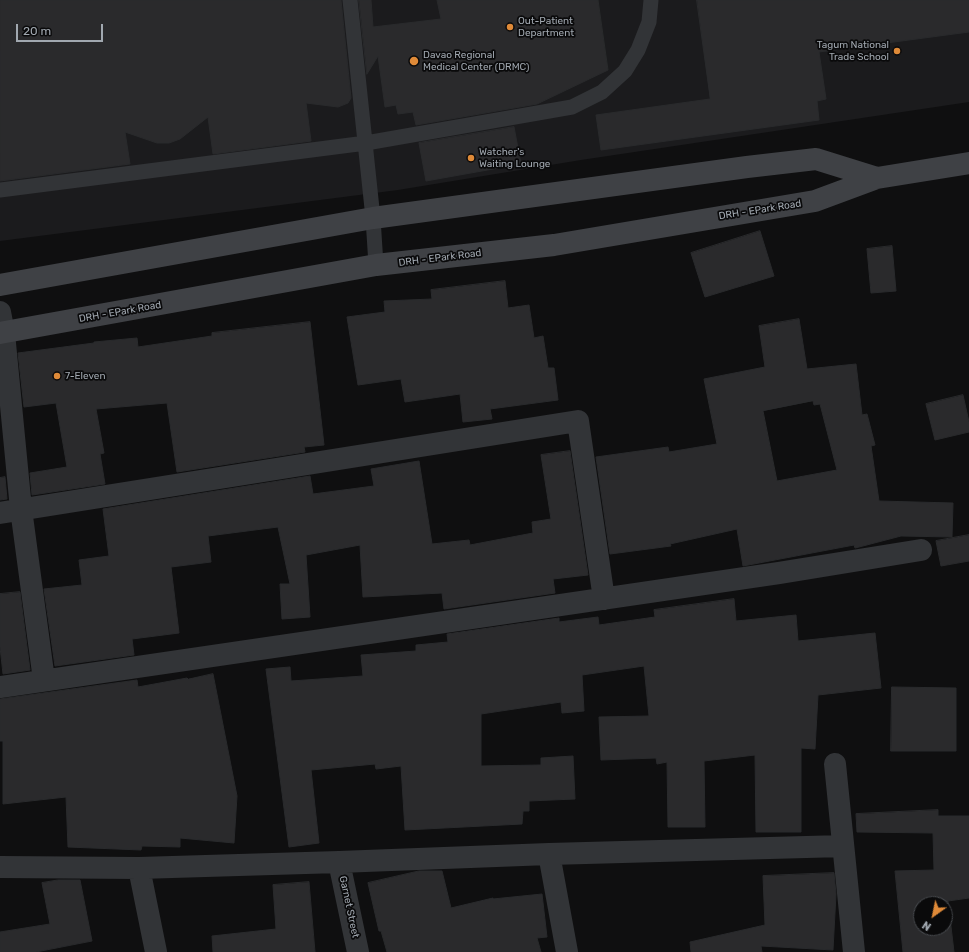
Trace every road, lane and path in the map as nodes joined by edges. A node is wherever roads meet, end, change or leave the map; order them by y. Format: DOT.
graph roads {
  1 [pos="350,0"];
  2 [pos="651,0"];
  3 [pos="366,143"];
  4 [pos="969,163"];
  5 [pos="878,178"];
  6 [pos="0,190"];
  7 [pos="374,218"];
  8 [pos="376,265"];
  9 [pos="0,285"];
  10 [pos="1,326"];
  11 [pos="21,509"];
  12 [pos="0,513"];
  13 [pos="921,550"];
  14 [pos="604,599"];
  15 [pos="44,680"];
  16 [pos="0,687"];
  17 [pos="835,764"];
  18 [pos="843,846"];
  19 [pos="549,854"];
  20 [pos="339,862"];
  21 [pos="0,867"];
  22 [pos="139,868"];
  23 [pos="156,952"];
  24 [pos="358,952"];
  25 [pos="567,952"];
  26 [pos="854,952"];
  1 -- 3 [label="lane"];
  2 -- 3 [label="lane"];
  3 -- 6 [label="lane"];
  3 -- 7 [label="lane"];
  4 -- 5 [label="main road, DRH - EPark Road"];
  5 -- 7 [label="main road, DRH - EPark Road"];
  5 -- 8 [label="main road, DRH - EPark Road"];
  7 -- 8 [label="lane"];
  7 -- 9 [label="main road, DRH - EPark Road"];
  8 -- 10 [label="main road, DRH - EPark Road"];
  10 -- 11 [label="street"];
  11 -- 12 [label="street"];
  11 -- 14 [label="street"];
  11 -- 15 [label="street"];
  13 -- 14 [label="street"];
  14 -- 15 [label="street"];
  15 -- 16 [label="street"];
  17 -- 18 [label="street"];
  18 -- 19 [label="street"];
  18 -- 26 [label="street"];
  19 -- 20 [label="street"];
  19 -- 25 [label="street"];
  20 -- 22 [label="street"];
  20 -- 24 [label="street, Garnet Street"];
  21 -- 22 [label="street"];
  22 -- 23 [label="street"];
}
